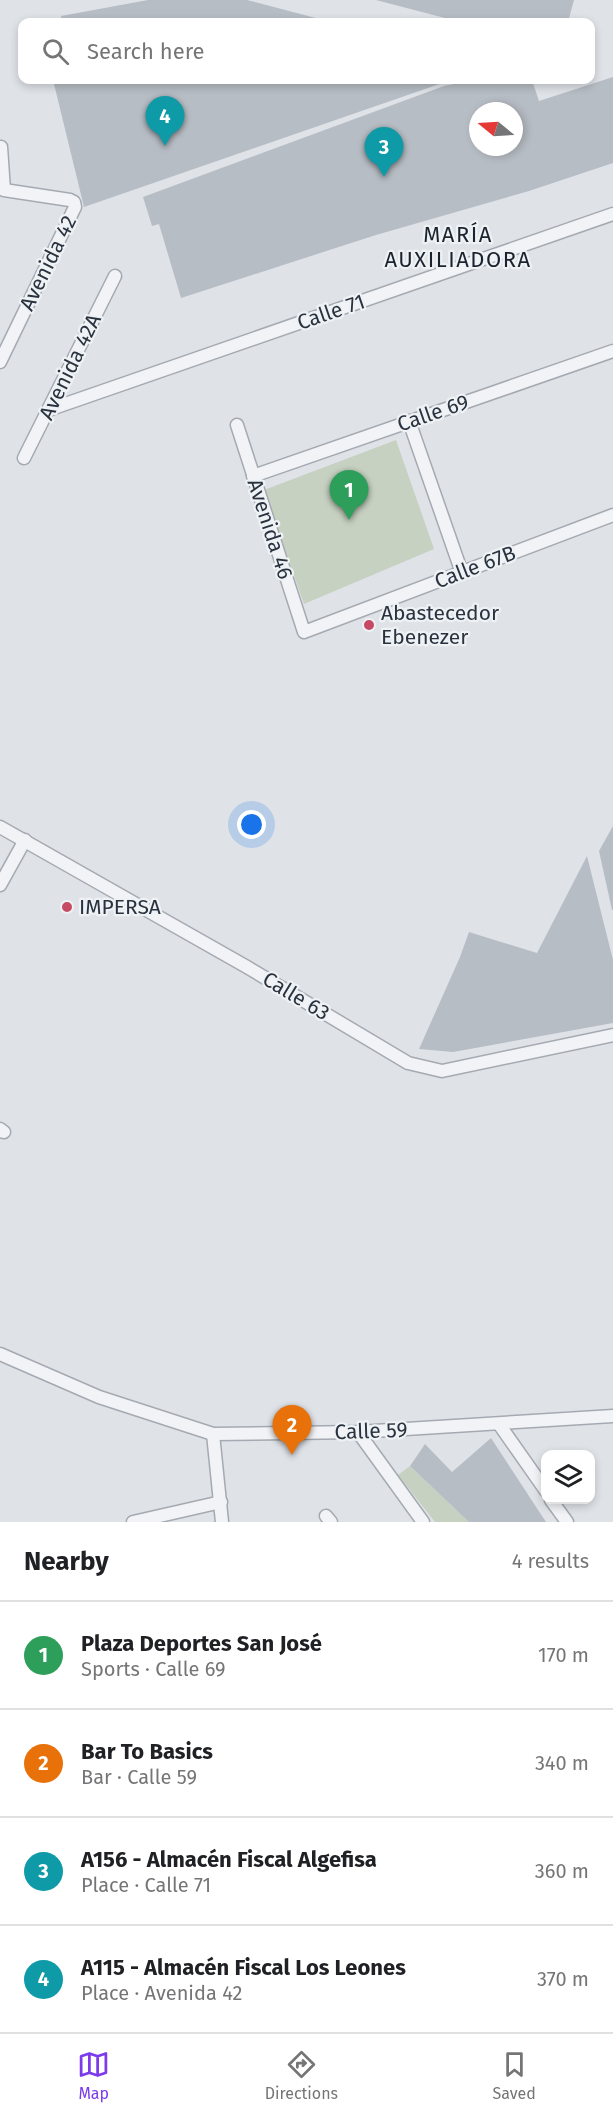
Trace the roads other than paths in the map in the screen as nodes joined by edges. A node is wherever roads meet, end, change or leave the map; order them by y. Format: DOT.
graph roads {
  1 [pos="1,147"];
  2 [pos="613,214"];
  3 [pos="115,276"];
  4 [pos="613,351"];
  5 [pos="0,362"];
  6 [pos="48,410"];
  7 [pos="409,422"];
  8 [pos="237,425"];
  9 [pos="24,458"];
  10 [pos="253,476"];
  11 [pos="613,515"];
  12 [pos="462,573"];
  13 [pos="304,632"];
  14 [pos="0,827"];
  15 [pos="25,840"];
  16 [pos="0,885"];
  17 [pos="613,1035"];
  18 [pos="0,1354"];
  19 [pos="613,1416"];
  20 [pos="499,1424"];
  21 [pos="358,1432"];
  22 [pos="213,1434"];
  23 [pos="541,1484"];
  24 [pos="221,1502"];
  25 [pos="554,1504"];
  26 [pos="134,1522"];
  27 [pos="222,1522"];
  28 [pos="423,1522"];
  29 [pos="567,1522"];
  1 -- 5 [label="street, Avenida 42"];
  2 -- 6 [label="street, Calle 71"];
  3 -- 6 [label="street, Avenida 42A"];
  4 -- 7 [label="street, Calle 69"];
  6 -- 9 [label="street, Avenida 42A"];
  7 -- 10 [label="street, Calle 69"];
  7 -- 12 [label="street"];
  8 -- 10 [label="street, Avenida 46"];
  10 -- 13 [label="street, Avenida 46"];
  11 -- 12 [label="street, Calle 67B"];
  12 -- 13 [label="street, Calle 67B"];
  14 -- 15 [label="street, Calle 63"];
  15 -- 16 [label="street"];
  15 -- 17 [label="street, Calle 63"];
  18 -- 22 [label="street, Calle 59"];
  19 -- 20 [label="street, Calle 59"];
  20 -- 21 [label="street, Calle 59"];
  20 -- 23 [label="street"];
  21 -- 22 [label="street, Calle 59"];
  21 -- 28 [label="street"];
  22 -- 24 [label="street"];
  24 -- 26 [label="street"];
  24 -- 27 [label="street"];
  25 -- 29 [label="street"];
}
